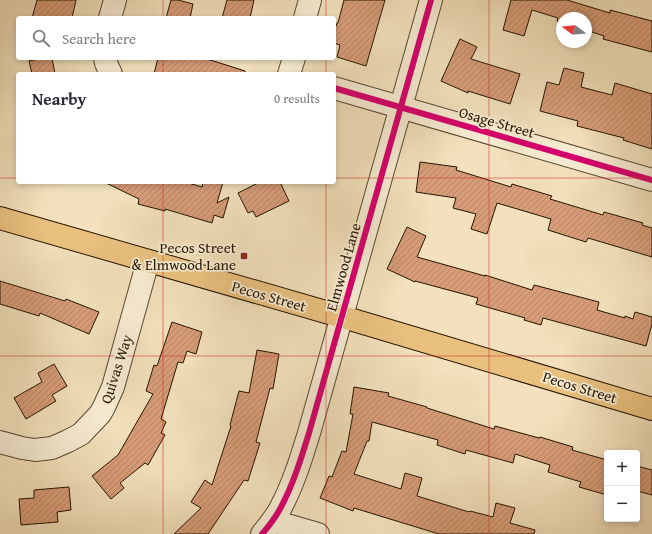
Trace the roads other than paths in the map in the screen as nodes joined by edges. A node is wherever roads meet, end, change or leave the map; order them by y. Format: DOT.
graph roads {
  1 [pos="116,0"];
  2 [pos="310,0"];
  3 [pos="431,0"];
  4 [pos="111,16"];
  5 [pos="306,16"];
  6 [pos="105,60"];
  7 [pos="293,60"];
  8 [pos="110,72"];
  9 [pos="290,72"];
  10 [pos="336,89"];
  11 [pos="401,107"];
  12 [pos="652,180"];
  13 [pos="0,218"];
  14 [pos="148,261"];
  15 [pos="343,317"];
  16 [pos="652,409"];
  17 [pos="0,442"];
  18 [pos="268,527"];
  19 [pos="318,534"];
  1 -- 4 [label="street"];
  2 -- 5 [label="street"];
  3 -- 11 [label="street, Elmwood Lane"];
  6 -- 8 [label="street"];
  7 -- 9 [label="street"];
  10 -- 11 [label="street, Osage Street"];
  11 -- 12 [label="street, Osage Street"];
  11 -- 15 [label="street, Elmwood Lane"];
  13 -- 14 [label="main road, Pecos Street"];
  14 -- 15 [label="main road, Pecos Street"];
  14 -- 17 [label="street, Quivas Way"];
  15 -- 16 [label="main road, Pecos Street"];
  15 -- 18 [label="street, Elmwood Lane"];
  18 -- 19 [label="street"];
}
